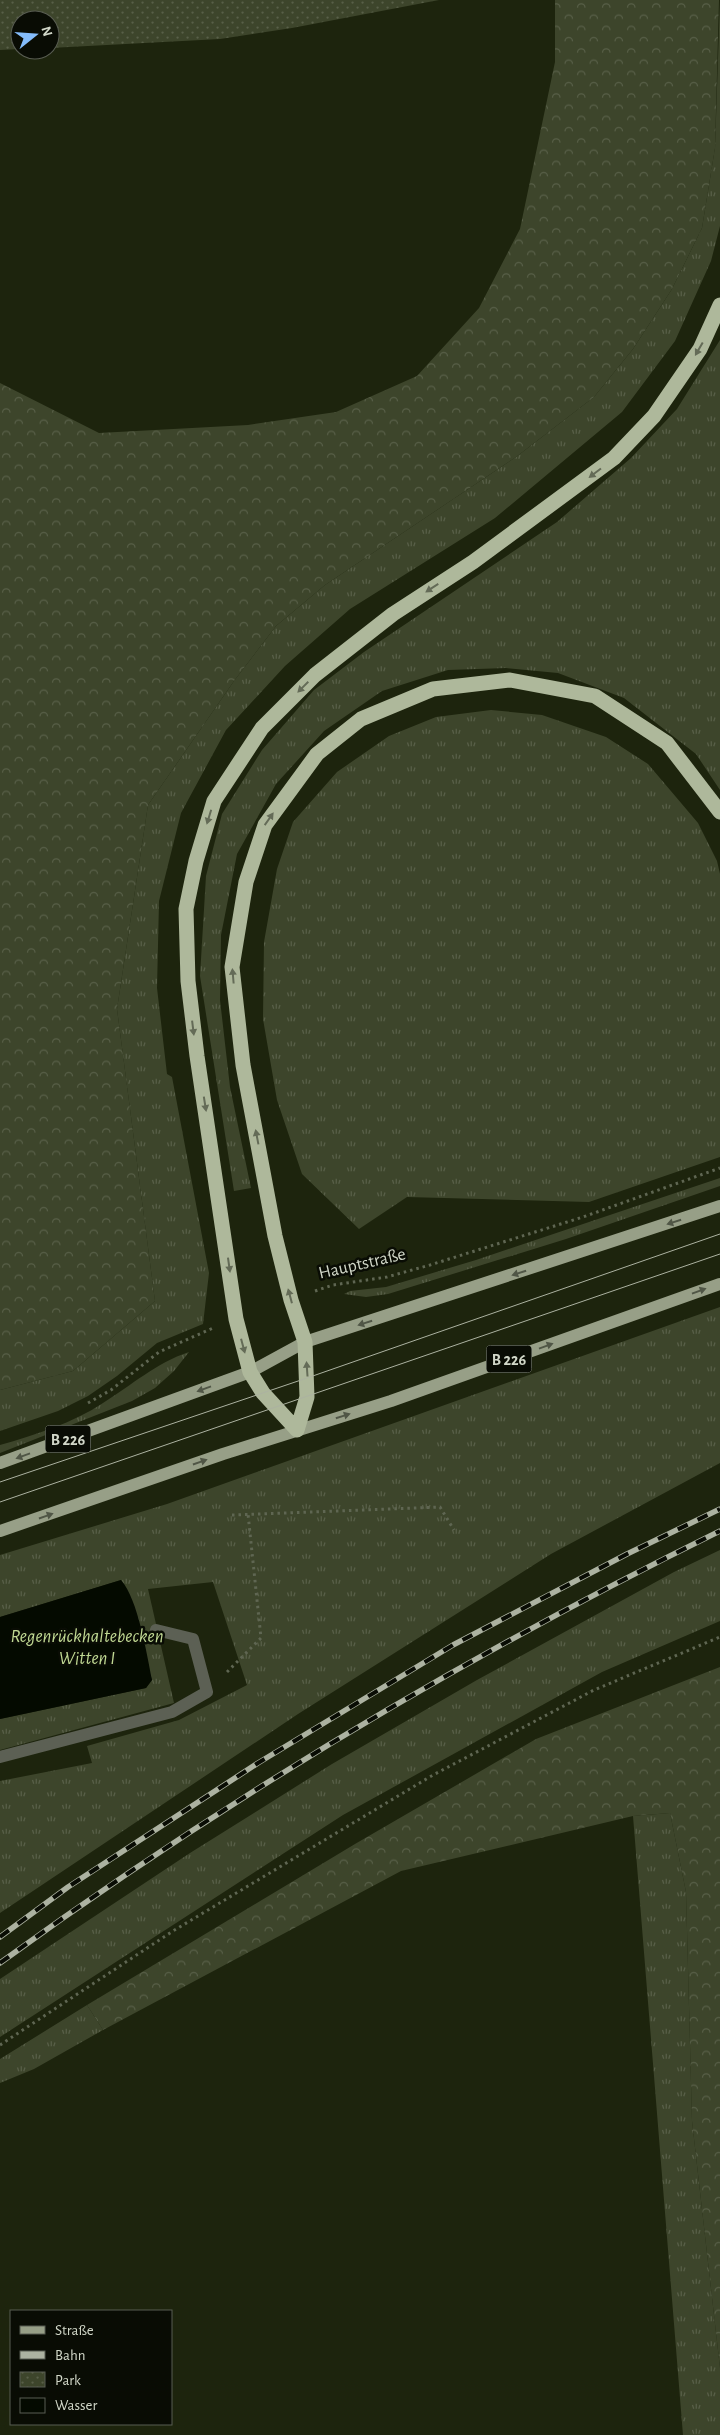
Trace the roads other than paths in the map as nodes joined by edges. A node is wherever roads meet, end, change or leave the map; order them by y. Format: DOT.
graph roads {
  1 [pos="720,305"];
  2 [pos="720,812"];
  3 [pos="720,1206"];
  4 [pos="720,1284"];
  5 [pos="305,1342"];
  6 [pos="250,1372"];
  7 [pos="297,1430"];
  8 [pos="0,1463"];
  9 [pos="0,1531"];
  10 [pos="156,1630"];
  11 [pos="0,1757"];
  1 -- 6 [label="highway, one-way"];
  5 -- 2 [label="highway, one-way"];
  3 -- 5 [label="main road, B 226, one-way"];
  7 -- 4 [label="main road, B 226, one-way"];
  5 -- 6 [label="main road, B 226"];
  7 -- 5 [label="highway, one-way"];
  6 -- 7 [label="highway"];
  6 -- 8 [label="main road, B 226, one-way"];
  9 -- 7 [label="main road, B 226, one-way"];
  10 -- 11 [label="lane"];
}
